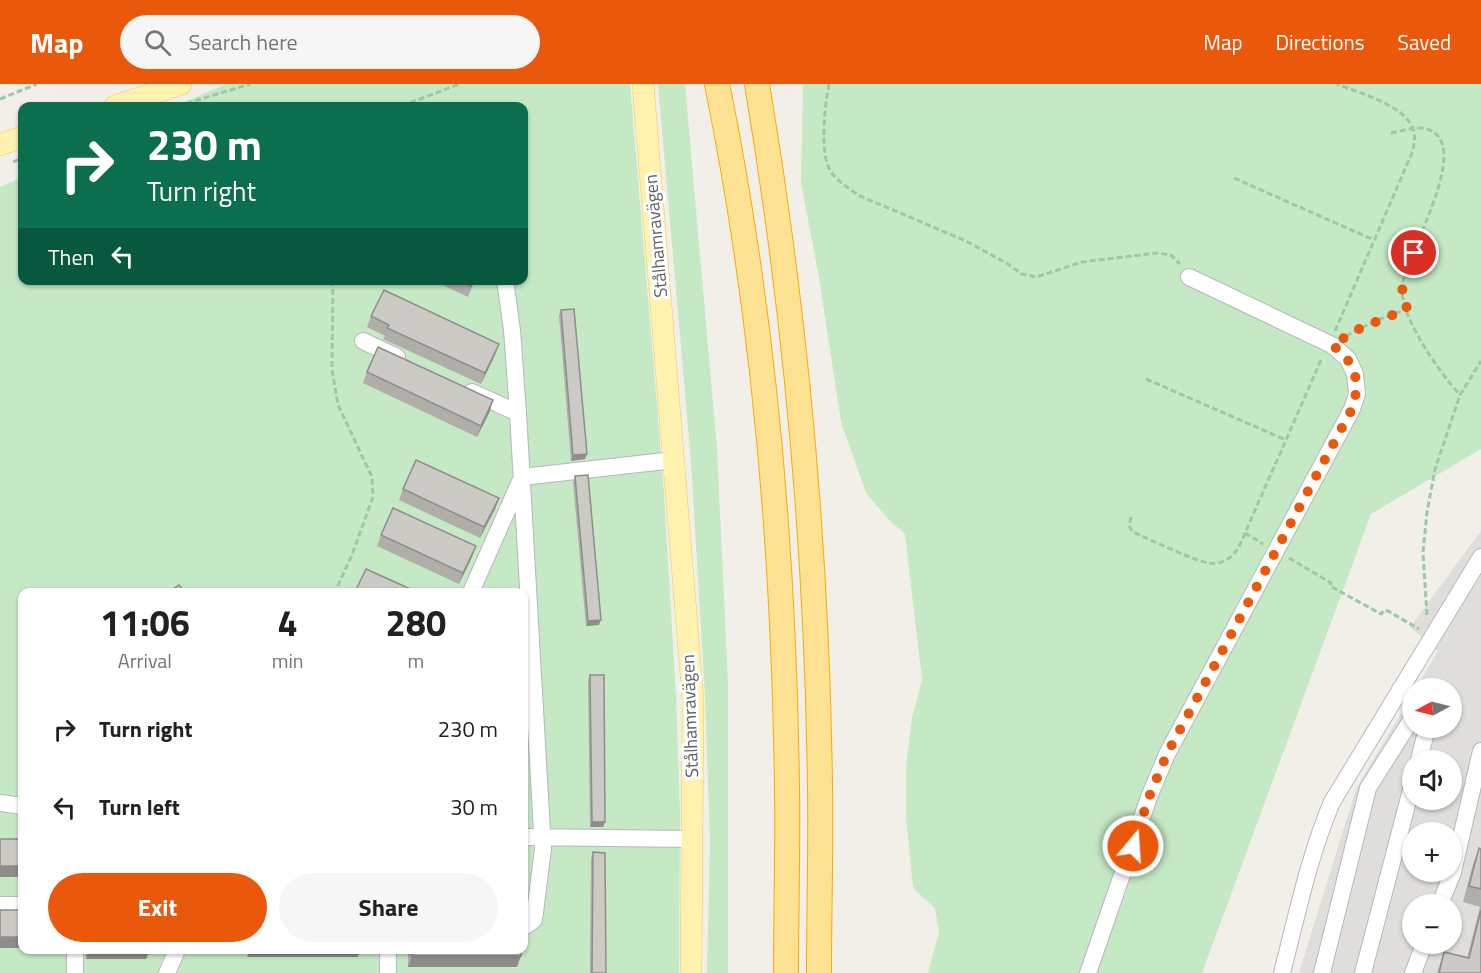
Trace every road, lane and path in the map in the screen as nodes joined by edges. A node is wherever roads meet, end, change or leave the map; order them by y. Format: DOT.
graph roads {
  1 [pos="37,84"];
  2 [pos="181,84"];
  3 [pos="250,84"];
  4 [pos="459,84"];
  5 [pos="643,84"];
  6 [pos="717,84"];
  7 [pos="757,84"];
  8 [pos="829,84"];
  9 [pos="0,99"];
  10 [pos="127,102"];
  11 [pos="191,102"];
  12 [pos="412,102"];
  13 [pos="1391,133"];
  14 [pos="18,138"];
  15 [pos="0,145"];
  16 [pos="1234,178"];
  17 [pos="1374,240"];
  18 [pos="1189,277"];
  19 [pos="333,285"];
  20 [pos="506,285"];
  21 [pos="1407,309"];
  22 [pos="363,341"];
  23 [pos="1332,345"];
  24 [pos="1481,361"];
  25 [pos="415,365"];
  26 [pos="1146,379"];
  27 [pos="456,384"];
  28 [pos="1460,395"];
  29 [pos="518,413"];
  30 [pos="1286,440"];
  31 [pos="674,460"];
  32 [pos="522,477"];
  33 [pos="1131,517"];
  34 [pos="1245,533"];
  35 [pos="1265,545"];
  36 [pos="1481,557"];
  37 [pos="1298,562"];
  38 [pos="337,588"];
  39 [pos="472,588"];
  40 [pos="525,588"];
  41 [pos="1424,635"];
  42 [pos="528,669"];
  43 [pos="1412,678"];
  44 [pos="529,701"];
  45 [pos="1402,701"];
  46 [pos="1402,734"];
  47 [pos="1481,752"];
  48 [pos="0,803"];
  49 [pos="18,806"];
  50 [pos="1406,810"];
  51 [pos="528,835"];
  52 [pos="542,836"];
  53 [pos="692,840"];
  54 [pos="1444,894"];
  55 [pos="0,905"];
  56 [pos="18,905"];
  57 [pos="528,924"];
  58 [pos="75,954"];
  59 [pos="175,954"];
  60 [pos="388,954"];
  61 [pos="1420,954"];
  62 [pos="75,973"];
  63 [pos="167,973"];
  64 [pos="388,973"];
  65 [pos="691,973"];
  66 [pos="786,973"];
  67 [pos="819,973"];
  68 [pos="1088,973"];
  69 [pos="1282,973"];
  70 [pos="1322,973"];
  71 [pos="1363,973"];
  72 [pos="1413,973"];
  1 -- 9 [label="path"];
  2 -- 10 [label="main road"];
  3 -- 11 [label="path"];
  4 -- 12 [label="path"];
  5 -- 31 [label="main road, Stålhamravägen"];
  6 -- 66 [label="highway"];
  7 -- 67 [label="highway"];
  8 -- 18 [label="path"];
  13 -- 21 [label="path"];
  14 -- 15 [label="main road"];
  16 -- 17 [label="path"];
  18 -- 23 [label="street"];
  19 -- 38 [label="path"];
  20 -- 29 [label="street"];
  21 -- 23 [label="path"];
  21 -- 28 [label="path"];
  22 -- 25 [label="street"];
  23 -- 30 [label="path"];
  23 -- 68 [label="street"];
  24 -- 28 [label="path"];
  26 -- 30 [label="path"];
  27 -- 29 [label="street"];
  28 -- 41 [label="path"];
  29 -- 32 [label="street"];
  30 -- 34 [label="path"];
  31 -- 32 [label="street"];
  31 -- 53 [label="main road, Stålhamravägen"];
  32 -- 39 [label="street"];
  32 -- 40 [label="street"];
  33 -- 34 [label="path"];
  34 -- 35 [label="path"];
  36 -- 41 [label="street"];
  37 -- 41 [label="path"];
  41 -- 43 [label="street"];
  42 -- 44 [label="street"];
  44 -- 52 [label="street"];
  45 -- 69 [label="street"];
  46 -- 70 [label="street"];
  47 -- 54 [label="street"];
  48 -- 49 [label="street"];
  50 -- 71 [label="street"];
  51 -- 52 [label="street"];
  52 -- 53 [label="street"];
  52 -- 57 [label="street"];
  53 -- 65 [label="main road, Stålhamravägen"];
  55 -- 56 [label="street"];
  58 -- 62 [label="street"];
  59 -- 63 [label="street"];
  60 -- 64 [label="street"];
  61 -- 72 [label="street"];
}
